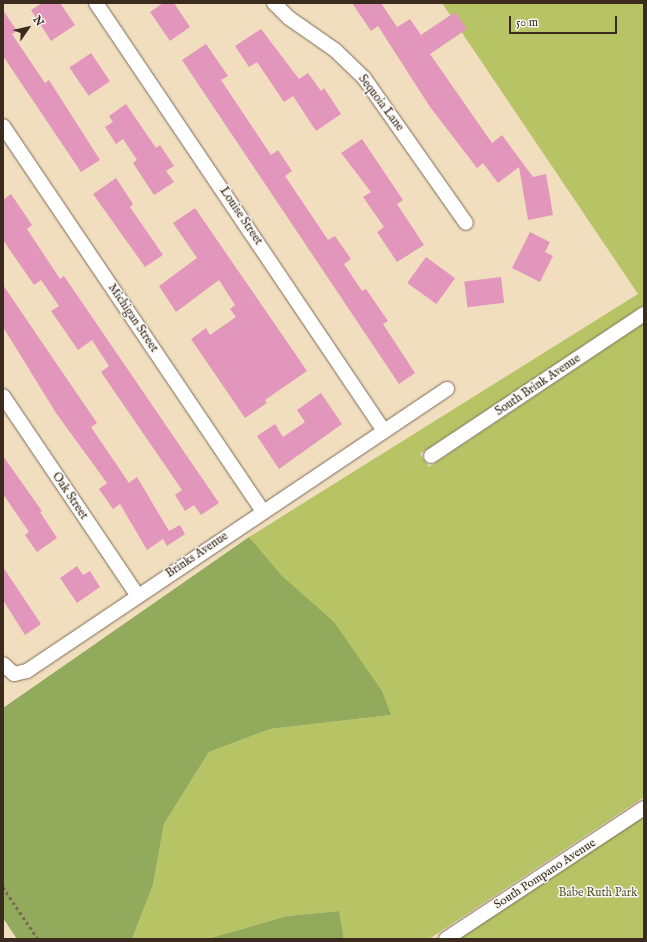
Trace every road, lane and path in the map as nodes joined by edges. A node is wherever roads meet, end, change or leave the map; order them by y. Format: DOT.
graph roads {
  1 [pos="96,3"];
  2 [pos="274,3"];
  3 [pos="3,126"];
  4 [pos="466,223"];
  5 [pos="644,314"];
  6 [pos="447,389"];
  7 [pos="3,396"];
  8 [pos="384,431"];
  9 [pos="431,456"];
  10 [pos="263,511"];
  11 [pos="137,595"];
  12 [pos="7,668"];
  13 [pos="644,808"];
  14 [pos="3,887"];
  15 [pos="38,939"];
  16 [pos="446,939"];
  1 -- 8 [label="street, Louise Street"];
  2 -- 4 [label="street, Sequoia Lane"];
  3 -- 10 [label="street, Michigan Street"];
  5 -- 9 [label="street, South Brink Avenue"];
  6 -- 8 [label="street"];
  7 -- 11 [label="street, Oak Street"];
  8 -- 10 [label="street, Brinks Avenue"];
  10 -- 11 [label="street, Brinks Avenue"];
  11 -- 12 [label="street, Brinks Avenue"];
  13 -- 16 [label="street, South Pompano Avenue"];
  14 -- 15 [label="path"];
}
